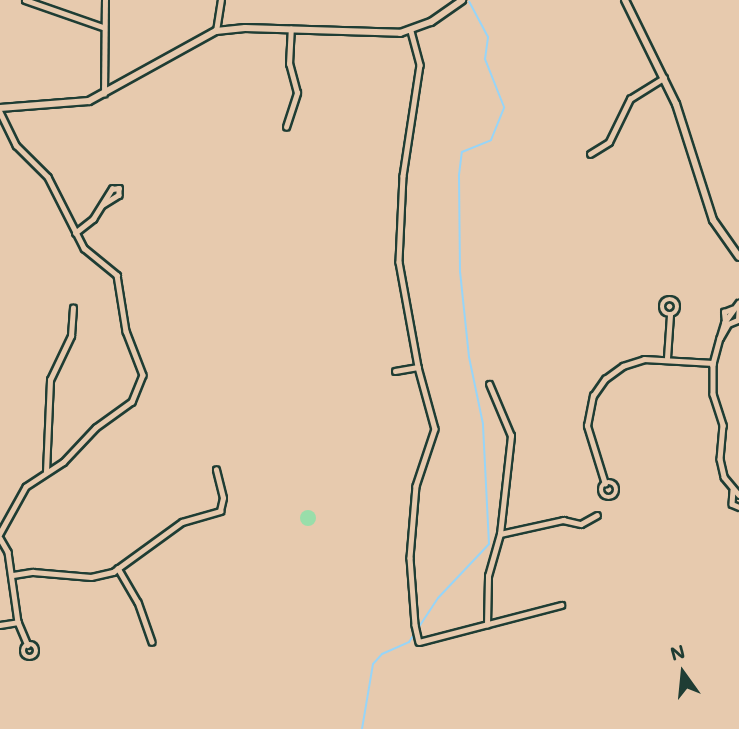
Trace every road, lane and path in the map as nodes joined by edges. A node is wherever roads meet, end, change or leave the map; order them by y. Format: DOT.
graph roads {
  1 [pos="25,0"];
  2 [pos="105,0"];
  3 [pos="221,0"];
  4 [pos="462,0"];
  5 [pos="625,0"];
  6 [pos="103,27"];
  7 [pos="291,29"];
  8 [pos="216,31"];
  9 [pos="411,31"];
  10 [pos="665,78"];
  11 [pos="104,95"];
  12 [pos="0,110"];
  13 [pos="286,127"];
  14 [pos="590,153"];
  15 [pos="103,205"];
  16 [pos="75,233"];
  17 [pos="739,257"];
  18 [pos="739,305"];
  19 [pos="73,308"];
  20 [pos="670,315"];
  21 [pos="726,323"];
  22 [pos="667,358"];
  23 [pos="713,363"];
  24 [pos="418,367"];
  25 [pos="395,371"];
  26 [pos="489,384"];
  27 [pos="216,470"];
  28 [pos="47,472"];
  29 [pos="605,484"];
  30 [pos="733,489"];
  31 [pos="739,495"];
  32 [pos="739,507"];
  33 [pos="597,515"];
  34 [pos="500,534"];
  35 [pos="0,536"];
  36 [pos="118,568"];
  37 [pos="13,575"];
  38 [pos="561,605"];
  39 [pos="18,622"];
  40 [pos="0,625"];
  41 [pos="487,625"];
  42 [pos="152,642"];
  43 [pos="28,645"];
  1 -- 6 [label="street"];
  2 -- 6 [label="street"];
  3 -- 8 [label="street"];
  4 -- 9 [label="street"];
  5 -- 10 [label="street"];
  6 -- 11 [label="street"];
  7 -- 8 [label="street"];
  7 -- 9 [label="street"];
  7 -- 13 [label="street"];
  8 -- 11 [label="street"];
  9 -- 24 [label="street"];
  10 -- 14 [label="street"];
  10 -- 17 [label="street"];
  11 -- 12 [label="street"];
  12 -- 16 [label="street"];
  15 -- 16 [label="street"];
  16 -- 28 [label="street"];
  18 -- 21 [label="street"];
  18 -- 21 [label="street"];
  19 -- 28 [label="street"];
  20 -- 22 [label="street"];
  21 -- 23 [label="street"];
  22 -- 23 [label="street"];
  22 -- 29 [label="street"];
  23 -- 30 [label="street"];
  24 -- 25 [label="street"];
  24 -- 41 [label="street"];
  26 -- 34 [label="street"];
  27 -- 36 [label="street"];
  28 -- 35 [label="street"];
  30 -- 31 [label="street"];
  30 -- 32 [label="street"];
  33 -- 34 [label="street"];
  34 -- 41 [label="street"];
  35 -- 37 [label="street"];
  36 -- 37 [label="street"];
  36 -- 42 [label="street"];
  37 -- 39 [label="street"];
  38 -- 41 [label="street"];
  39 -- 40 [label="street"];
  39 -- 43 [label="street"];
}
